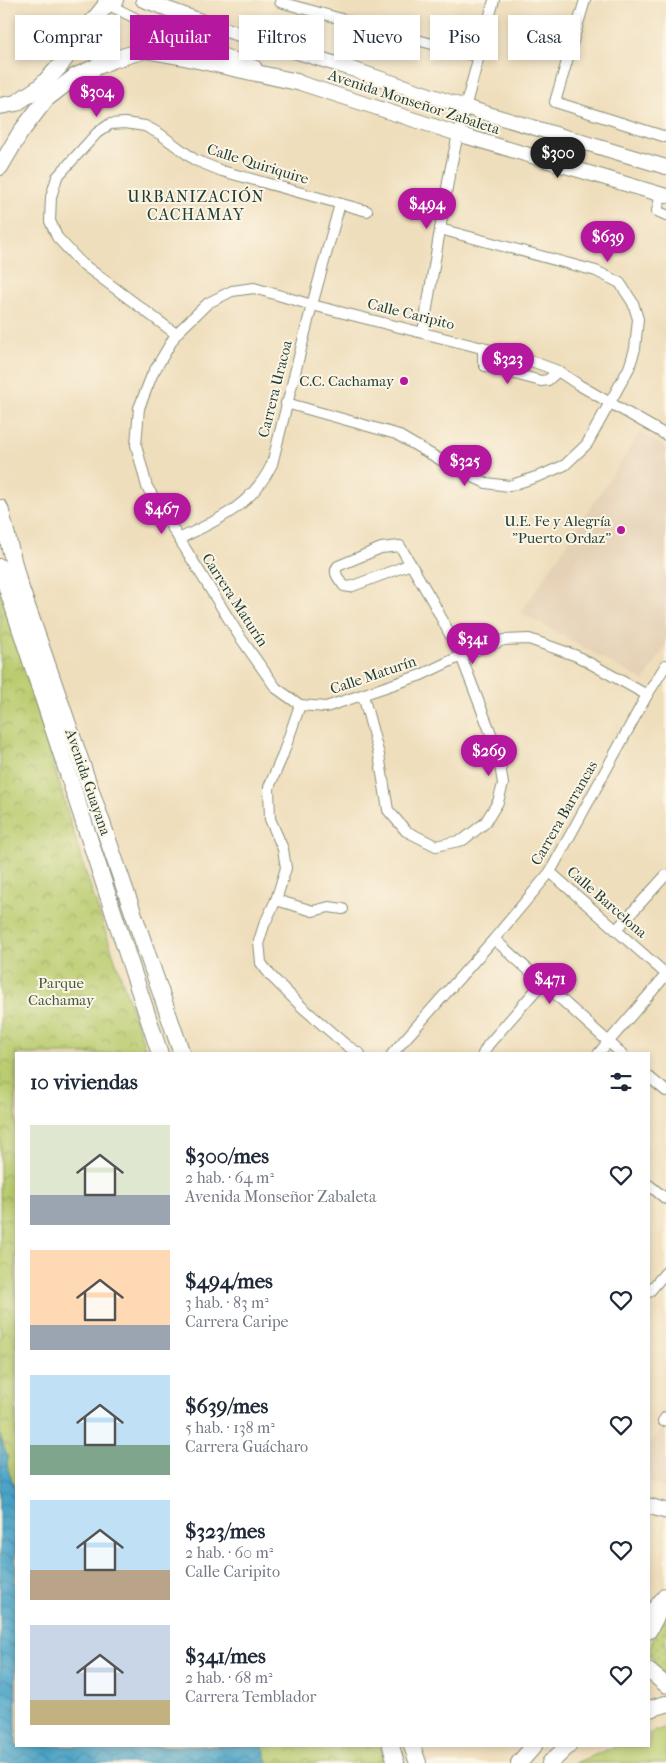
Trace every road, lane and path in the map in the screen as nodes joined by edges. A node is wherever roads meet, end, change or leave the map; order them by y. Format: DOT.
graph roads {
  1 [pos="143,0"];
  2 [pos="494,0"];
  3 [pos="585,0"];
  4 [pos="107,2"];
  5 [pos="280,2"];
  6 [pos="490,15"];
  7 [pos="430,43"];
  8 [pos="478,60"];
  9 [pos="297,82"];
  10 [pos="0,106"];
  11 [pos="466,107"];
  12 [pos="458,134"];
  13 [pos="666,137"];
  14 [pos="0,167"];
  15 [pos="666,167"];
  16 [pos="664,195"];
  17 [pos="340,204"];
  18 [pos="367,211"];
  19 [pos="666,215"];
  20 [pos="440,229"];
  21 [pos="312,305"];
  22 [pos="423,332"];
  23 [pos="176,334"];
  24 [pos="483,347"];
  25 [pos="558,371"];
  26 [pos="610,402"];
  27 [pos="286,404"];
  28 [pos="666,434"];
  29 [pos="0,508"];
  30 [pos="179,539"];
  31 [pos="411,564"];
  32 [pos="0,567"];
  33 [pos="461,656"];
  34 [pos="666,665"];
  35 [pos="363,695"];
  36 [pos="647,695"];
  37 [pos="300,705"];
  38 [pos="550,872"];
  39 [pos="666,876"];
  40 [pos="276,900"];
  41 [pos="343,909"];
  42 [pos="616,930"];
  43 [pos="494,939"];
  44 [pos="666,974"];
  45 [pos="543,982"];
  46 [pos="608,1042"];
  47 [pos="159,1052"];
  48 [pos="181,1052"];
  49 [pos="357,1052"];
  50 [pos="394,1052"];
  51 [pos="484,1052"];
  52 [pos="600,1052"];
  53 [pos="620,1052"];
  54 [pos="650,1078"];
  55 [pos="666,1091"];
  56 [pos="650,1186"];
  57 [pos="666,1200"];
  58 [pos="666,1272"];
  59 [pos="650,1291"];
  60 [pos="650,1495"];
  61 [pos="666,1500"];
  62 [pos="650,1506"];
  63 [pos="666,1511"];
  64 [pos="666,1596"];
  65 [pos="666,1600"];
  66 [pos="650,1615"];
  67 [pos="650,1629"];
  68 [pos="650,1671"];
  69 [pos="666,1685"];
  70 [pos="666,1704"];
  71 [pos="650,1709"];
  72 [pos="391,1747"];
  73 [pos="412,1747"];
  74 [pos="533,1747"];
  75 [pos="567,1747"];
  76 [pos="396,1763"];
  77 [pos="418,1763"];
  78 [pos="519,1763"];
  79 [pos="550,1763"];
  1 -- 11 [label="street, Avenida Monseñor Zabaleta"];
  2 -- 6 [label="street"];
  3 -- 13 [label="street"];
  4 -- 9 [label="street"];
  4 -- 10 [label="main road"];
  5 -- 7 [label="street"];
  8 -- 11 [label="street"];
  9 -- 12 [label="street, Avenida Monseñor Zabaleta"];
  9 -- 14 [label="main road"];
  11 -- 12 [label="street"];
  11 -- 15 [label="street, Avenida Monseñor Zabaleta"];
  12 -- 16 [label="street, Avenida Monseñor Zabaleta"];
  12 -- 20 [label="street"];
  16 -- 19 [label="street"];
  17 -- 18 [label="street, Calle Quiriquire"];
  17 -- 21 [label="street, Carrera Uracoa"];
  17 -- 23 [label="street, Calle Quiriquire"];
  20 -- 22 [label="street"];
  20 -- 26 [label="street"];
  21 -- 22 [label="street, Calle Caripito"];
  21 -- 23 [label="street, Calle Caripito"];
  21 -- 27 [label="street, Carrera Uracoa"];
  22 -- 24 [label="street, Calle Caripito"];
  23 -- 30 [label="street, Carrera Maturín"];
  24 -- 25 [label="street, Calle Caripito"];
  24 -- 25 [label="street"];
  25 -- 26 [label="street, Calle Caripito"];
  26 -- 27 [label="street"];
  26 -- 28 [label="street, Calle Caripito"];
  27 -- 30 [label="street, Carrera Uracoa"];
  29 -- 48 [label="main road, Avenida Guayana"];
  30 -- 37 [label="street, Carrera Maturín"];
  31 -- 31 [label="street"];
  31 -- 33 [label="street"];
  32 -- 47 [label="main road, Avenida Guayana"];
  33 -- 35 [label="street, Calle Maturín"];
  33 -- 35 [label="street"];
  33 -- 36 [label="street, Calle Maturín"];
  34 -- 36 [label="street, Carrera Barrancas"];
  35 -- 37 [label="street, Calle Maturín"];
  36 -- 38 [label="street, Carrera Barrancas"];
  37 -- 40 [label="street"];
  38 -- 42 [label="street, Calle Barcelona"];
  38 -- 43 [label="street, Carrera Barrancas"];
  39 -- 42 [label="street"];
  40 -- 41 [label="street"];
  40 -- 49 [label="street"];
  42 -- 44 [label="street, Calle Barcelona"];
  43 -- 45 [label="street"];
  43 -- 50 [label="street, Carrera Barrancas"];
  44 -- 46 [label="street"];
  45 -- 46 [label="street"];
  45 -- 51 [label="street"];
  46 -- 52 [label="street"];
  46 -- 53 [label="street"];
  54 -- 55 [label="street"];
  56 -- 57 [label="street"];
  58 -- 59 [label="street"];
  60 -- 61 [label="main road"];
  62 -- 63 [label="main road"];
  64 -- 66 [label="main road"];
  65 -- 67 [label="main road"];
  68 -- 69 [label="main road"];
  70 -- 71 [label="main road"];
  72 -- 76 [label="main road"];
  73 -- 77 [label="main road"];
  74 -- 78 [label="main road"];
  75 -- 79 [label="main road"];
}
